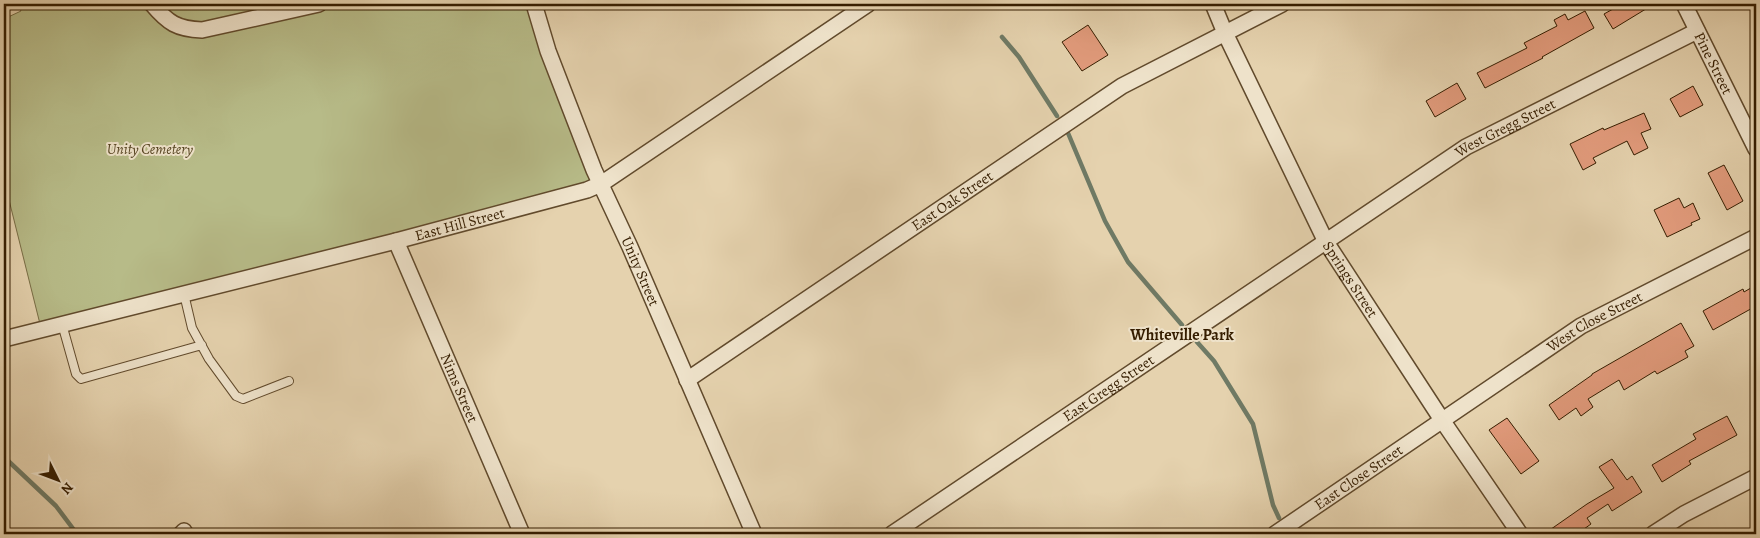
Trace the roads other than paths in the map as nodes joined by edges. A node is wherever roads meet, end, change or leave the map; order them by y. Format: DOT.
graph roads {
  1 [pos="152,4"];
  2 [pos="319,4"];
  3 [pos="534,4"];
  4 [pos="868,4"];
  5 [pos="1213,4"];
  6 [pos="1282,4"];
  7 [pos="1684,4"];
  8 [pos="1697,31"];
  9 [pos="1225,33"];
  10 [pos="1756,149"];
  11 [pos="601,184"];
  12 [pos="1756,237"];
  13 [pos="396,241"];
  14 [pos="1326,242"];
  15 [pos="184,294"];
  16 [pos="62,324"];
  17 [pos="4,339"];
  18 [pos="202,345"];
  19 [pos="687,380"];
  20 [pos="289,381"];
  21 [pos="1442,420"];
  22 [pos="1756,477"];
  23 [pos="522,534"];
  24 [pos="754,534"];
  25 [pos="892,534"];
  26 [pos="1275,534"];
  27 [pos="1520,534"];
  28 [pos="1653,534"];
  1 -- 2 [label="street"];
  3 -- 11 [label="street, Unity Street"];
  4 -- 11 [label="street, East Hill Street"];
  5 -- 9 [label="street, Springs Street"];
  6 -- 9 [label="street, East Oak Street"];
  7 -- 8 [label="street, Pine Street"];
  8 -- 10 [label="street, Pine Street"];
  8 -- 14 [label="street, West Gregg Street"];
  9 -- 14 [label="street, Springs Street"];
  9 -- 19 [label="street, East Oak Street"];
  11 -- 13 [label="street, East Hill Street"];
  11 -- 19 [label="street, Unity Street"];
  12 -- 21 [label="street, West Close Street"];
  13 -- 15 [label="street, East Hill Street"];
  13 -- 23 [label="street, Nims Street"];
  14 -- 21 [label="street, Springs Street"];
  14 -- 25 [label="street, East Gregg Street"];
  15 -- 16 [label="street, East Hill Street"];
  15 -- 18 [label="lane"];
  16 -- 17 [label="street, East Hill Street"];
  16 -- 18 [label="lane"];
  18 -- 20 [label="lane"];
  19 -- 24 [label="street, Unity Street"];
  21 -- 26 [label="street, East Close Street"];
  21 -- 27 [label="street, Springs Street"];
  22 -- 28 [label="street"];
}
